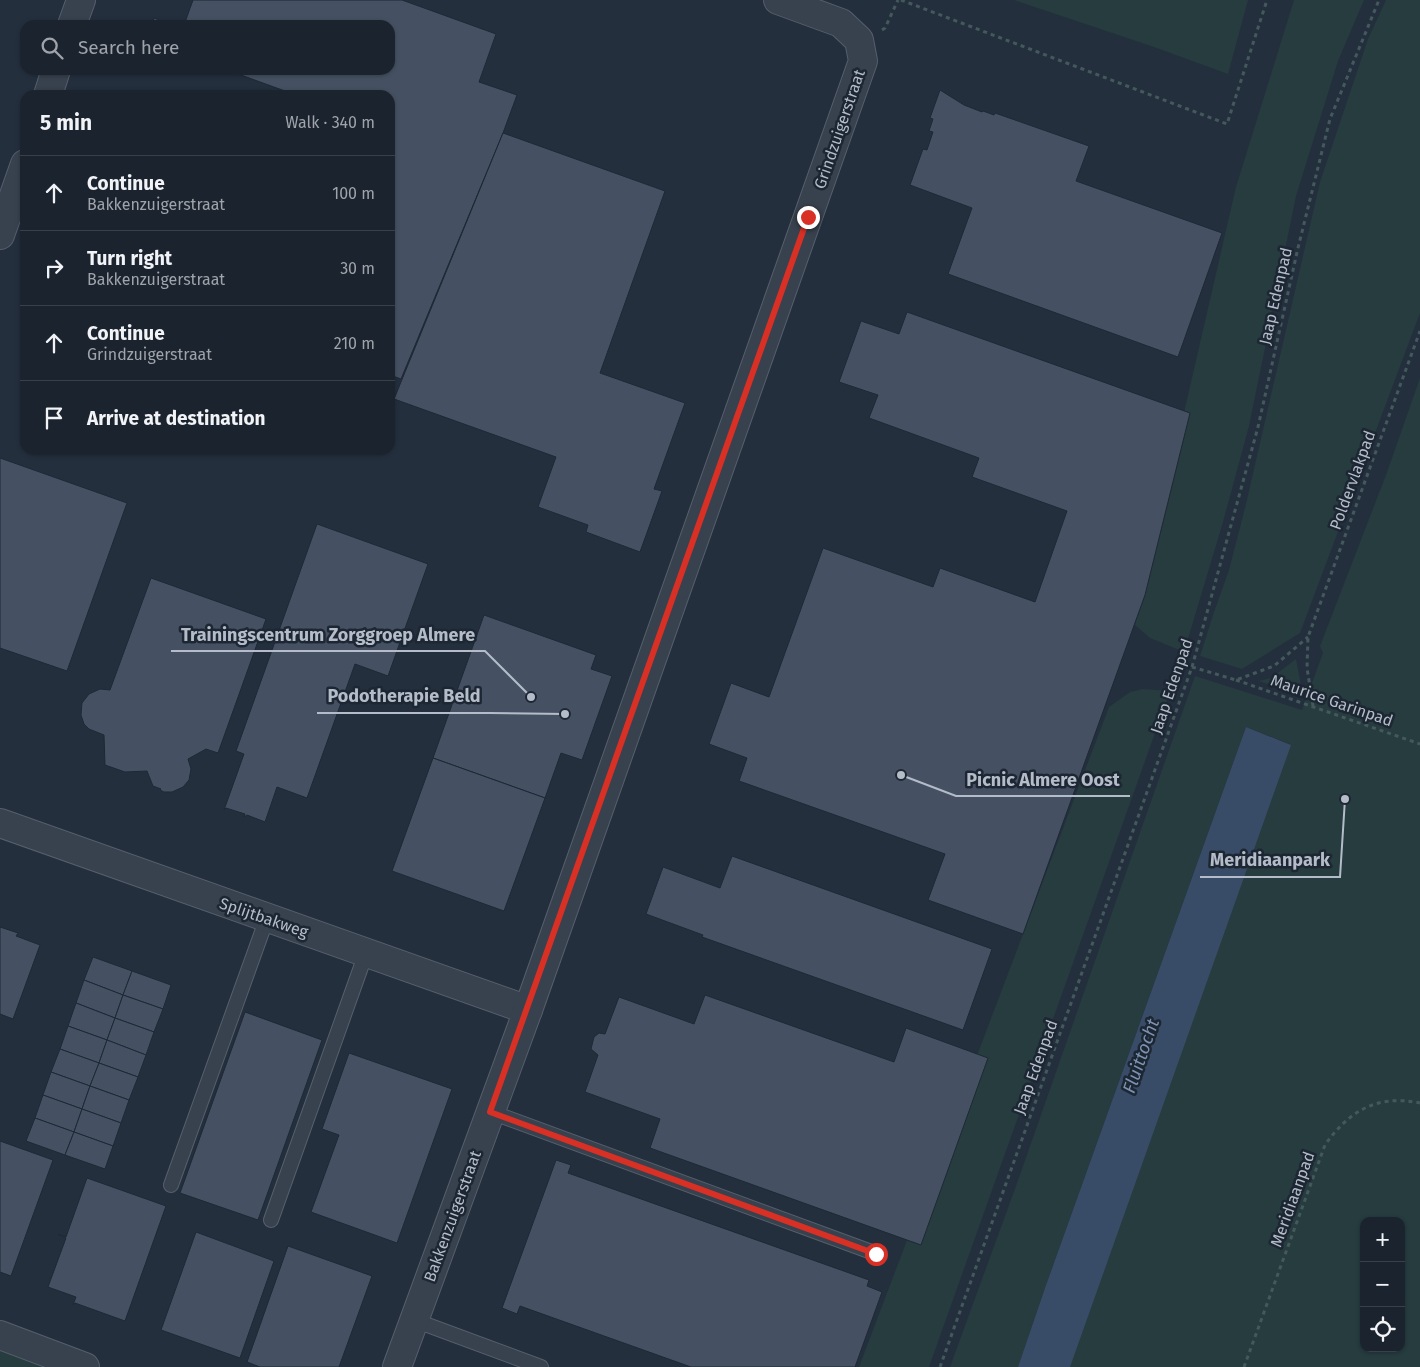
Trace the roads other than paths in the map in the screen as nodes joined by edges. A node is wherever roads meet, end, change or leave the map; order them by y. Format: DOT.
graph roads {
  1 [pos="81,0"];
  2 [pos="778,0"];
  3 [pos="74,20"];
  4 [pos="54,75"];
  5 [pos="50,90"];
  6 [pos="20,178"];
  7 [pos="0,235"];
  8 [pos="0,823"];
  9 [pos="267,918"];
  10 [pos="366,953"];
  11 [pos="528,1010"];
  12 [pos="490,1112"];
  13 [pos="172,1185"];
  14 [pos="271,1220"];
  15 [pos="876,1254"];
  16 [pos="414,1320"];
  17 [pos="0,1336"];
  18 [pos="85,1367"];
  19 [pos="397,1367"];
  20 [pos="541,1367"];
  1 -- 3 [label="street"];
  2 -- 11 [label="street, Grindzuigerstraat"];
  4 -- 5 [label="street"];
  6 -- 7 [label="street"];
  8 -- 9 [label="street, Splijtbakweg"];
  9 -- 10 [label="street, Splijtbakweg"];
  9 -- 13 [label="lane"];
  10 -- 11 [label="street, Splijtbakweg"];
  10 -- 14 [label="lane"];
  11 -- 12 [label="street, Bakkenzuigerstraat"];
  12 -- 15 [label="lane"];
  12 -- 16 [label="street, Bakkenzuigerstraat"];
  16 -- 19 [label="street, Bakkenzuigerstraat"];
  16 -- 20 [label="lane"];
  17 -- 18 [label="street"];
}
